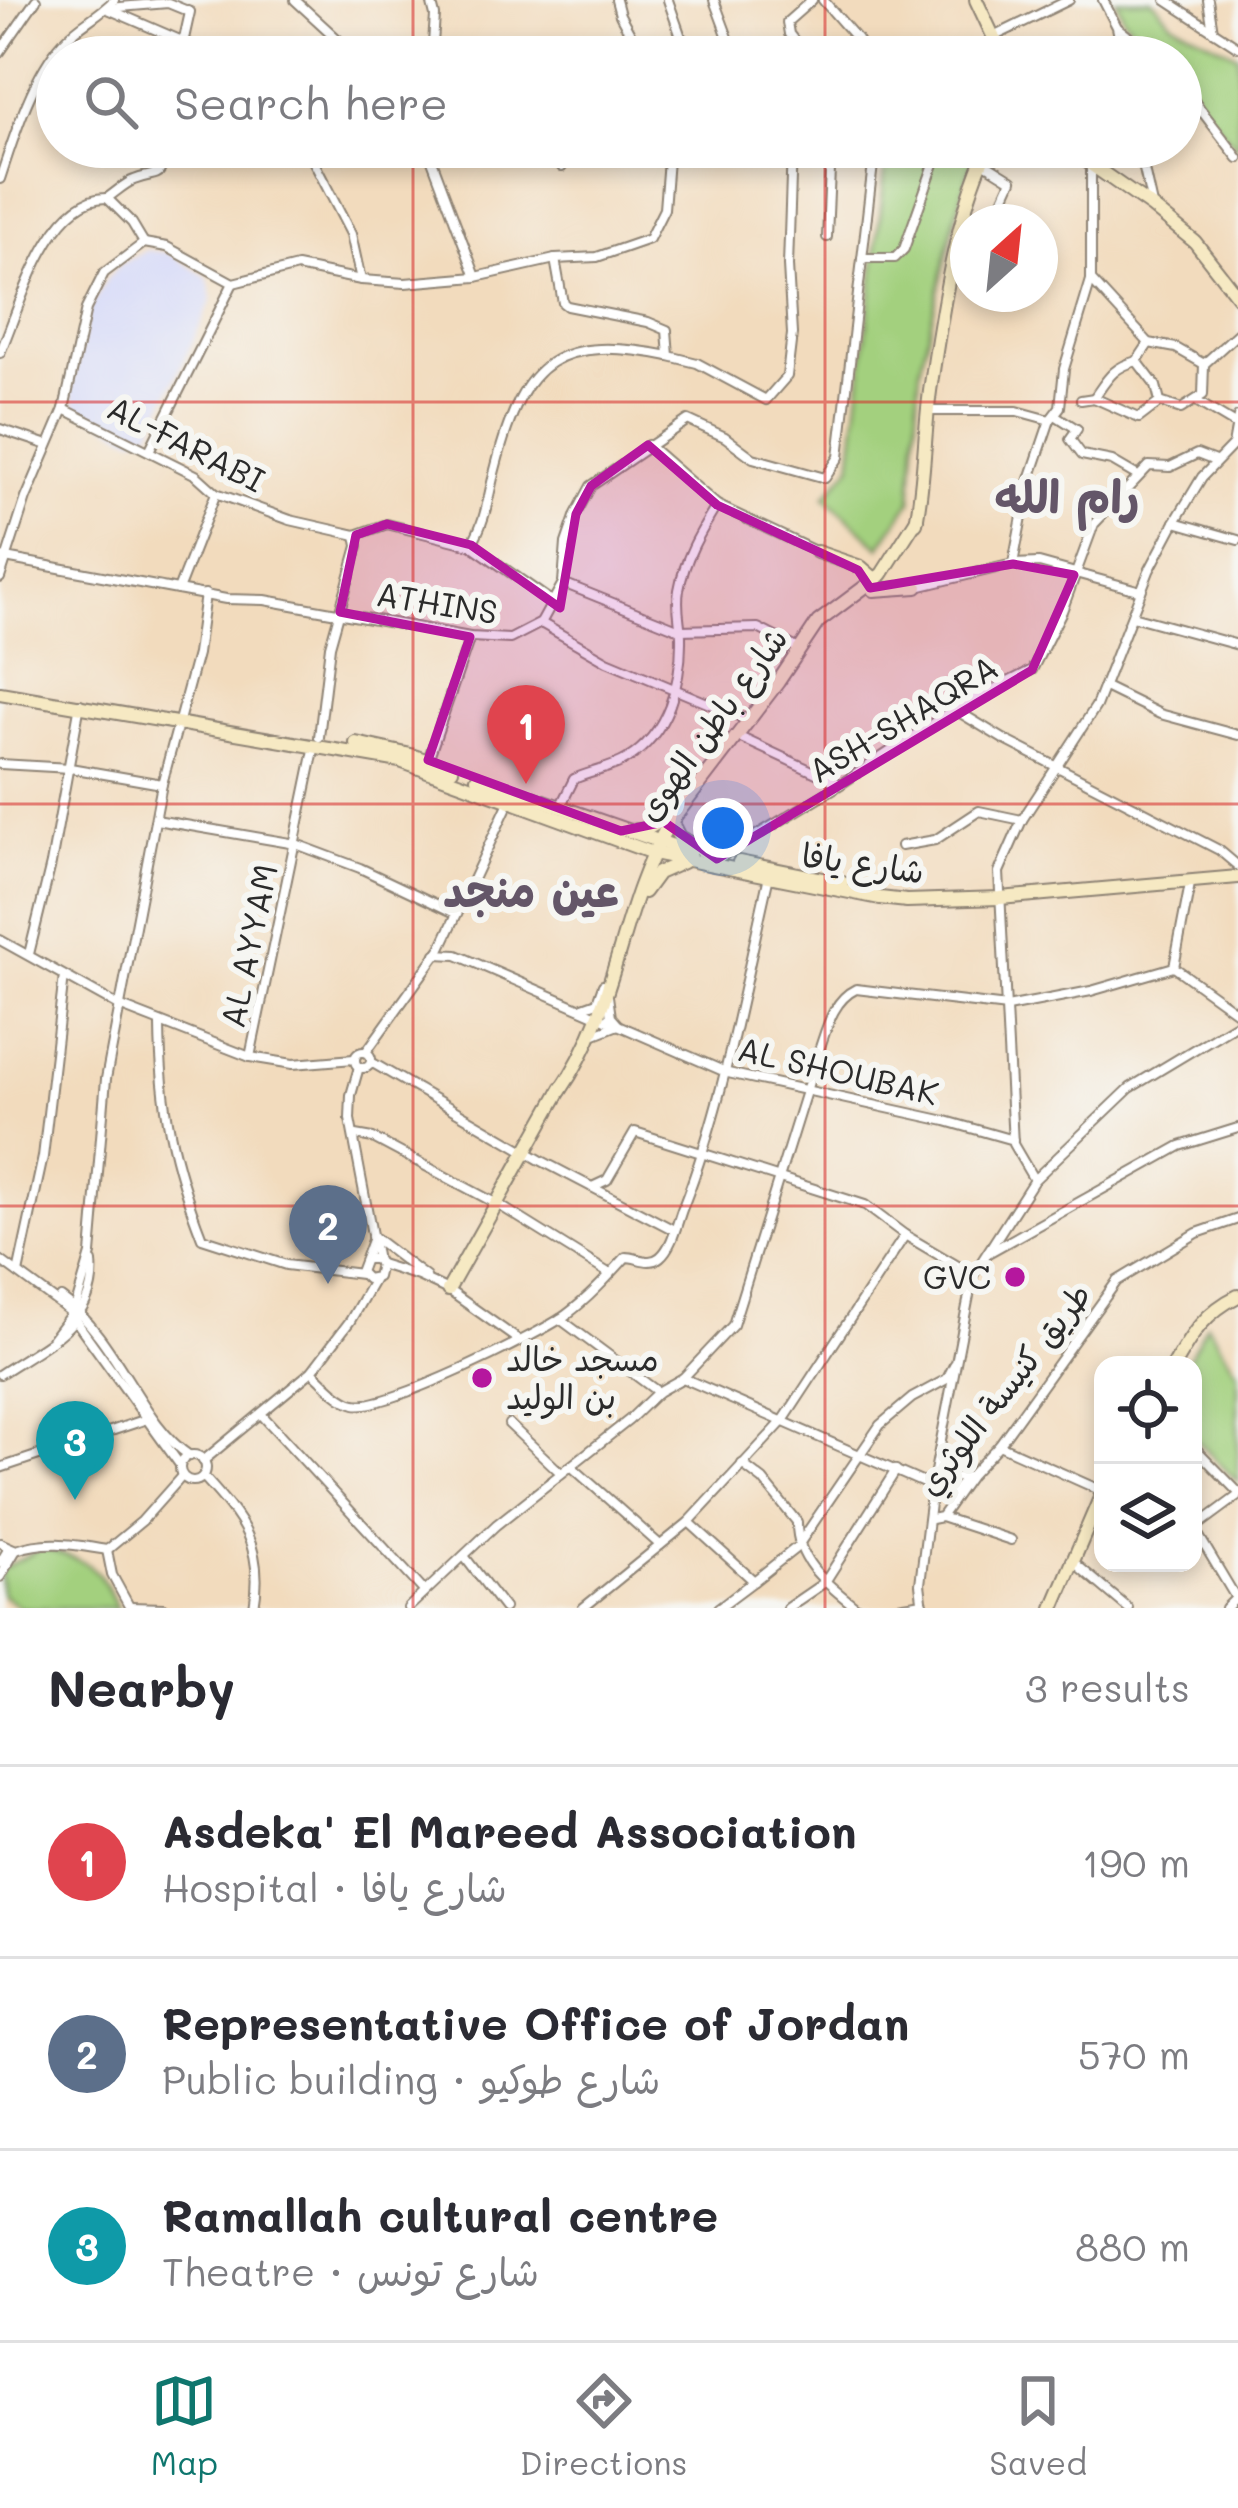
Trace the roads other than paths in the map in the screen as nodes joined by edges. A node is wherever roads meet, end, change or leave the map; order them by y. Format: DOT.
graph roads {
  1 [pos="36,0"];
  2 [pos="295,0"];
  3 [pos="431,0"];
  4 [pos="616,0"];
  5 [pos="668,0"];
  6 [pos="714,0"];
  7 [pos="812,0"];
  8 [pos="823,0"];
  9 [pos="976,0"];
  10 [pos="1069,0"];
  11 [pos="1103,0"];
  12 [pos="1166,0"];
  13 [pos="1208,0"];
  14 [pos="111,4"];
  15 [pos="1117,27"];
  16 [pos="1214,32"];
  17 [pos="70,36"];
  18 [pos="168,36"];
  19 [pos="182,36"];
  20 [pos="334,36"];
  21 [pos="434,36"];
  22 [pos="632,36"];
  23 [pos="680,36"];
  24 [pos="729,36"];
  25 [pos="791,36"];
  26 [pos="854,36"];
  27 [pos="995,36"];
  28 [pos="1119,36"];
  29 [pos="1128,36"];
  30 [pos="1238,47"];
  31 [pos="0,52"];
  32 [pos="36,83"];
  33 [pos="1202,111"];
  34 [pos="1238,158"];
  35 [pos="162,168"];
  36 [pos="317,168"];
  37 [pos="437,168"];
  38 [pos="667,168"];
  39 [pos="792,168"];
  40 [pos="830,168"];
  41 [pos="873,168"];
  42 [pos="933,168"];
  43 [pos="981,168"];
  44 [pos="1000,168"];
  45 [pos="1091,168"];
  46 [pos="1094,168"];
  47 [pos="1144,168"];
  48 [pos="0,179"];
  49 [pos="107,198"];
  50 [pos="971,204"];
  51 [pos="1001,204"];
  52 [pos="1152,207"];
  53 [pos="826,237"];
  54 [pos="143,243"];
  55 [pos="862,258"];
  56 [pos="555,260"];
  57 [pos="476,277"];
  58 [pos="361,280"];
  59 [pos="1091,280"];
  60 [pos="233,283"];
  61 [pos="950,297"];
  62 [pos="1238,297"];
  63 [pos="1104,298"];
  64 [pos="1085,301"];
  65 [pos="1238,333"];
  66 [pos="1149,343"];
  67 [pos="0,353"];
  68 [pos="669,356"];
  69 [pos="1137,361"];
  70 [pos="1204,364"];
  71 [pos="1094,398"];
  72 [pos="1082,400"];
  73 [pos="1196,401"];
  74 [pos="1160,403"];
  75 [pos="64,409"];
  76 [pos="929,411"];
  77 [pos="1052,417"];
  78 [pos="1238,423"];
  79 [pos="0,429"];
  80 [pos="48,445"];
  81 [pos="648,446"];
  82 [pos="149,451"];
  83 [pos="1215,461"];
  84 [pos="1136,475"];
  85 [pos="216,493"];
  86 [pos="717,505"];
  87 [pos="1175,522"];
  88 [pos="356,535"];
  89 [pos="1238,540"];
  90 [pos="471,545"];
  91 [pos="817,552"];
  92 [pos="2,558"];
  93 [pos="1013,564"];
  94 [pos="862,567"];
  95 [pos="892,568"];
  96 [pos="1074,575"];
  97 [pos="0,578"];
  98 [pos="562,583"];
  99 [pos="917,586"];
  100 [pos="871,587"];
  101 [pos="178,590"];
  102 [pos="1141,591"];
  103 [pos="205,594"];
  104 [pos="551,601"];
  105 [pos="340,612"];
  106 [pos="1132,616"];
  107 [pos="541,623"];
  108 [pos="680,630"];
  109 [pos="470,637"];
  110 [pos="1238,645"];
  111 [pos="800,649"];
  112 [pos="676,687"];
  113 [pos="1105,687"];
  114 [pos="0,689"];
  115 [pos="80,704"];
  116 [pos="954,709"];
  117 [pos="180,717"];
  118 [pos="748,720"];
  119 [pos="1238,735"];
  120 [pos="737,736"];
  121 [pos="317,740"];
  122 [pos="428,760"];
  123 [pos="0,764"];
  124 [pos="1058,765"];
  125 [pos="70,768"];
  126 [pos="162,784"];
  127 [pos="841,784"];
  128 [pos="511,800"];
  129 [pos="560,808"];
  130 [pos="674,816"];
  131 [pos="156,820"];
  132 [pos="1022,820"];
  133 [pos="621,836"];
  134 [pos="296,844"];
  135 [pos="902,846"];
  136 [pos="655,848"];
  137 [pos="717,859"];
  138 [pos="693,860"];
  139 [pos="1238,871"];
  140 [pos="769,876"];
  141 [pos="1190,884"];
  142 [pos="640,889"];
  143 [pos="1000,894"];
  144 [pos="455,913"];
  145 [pos="632,914"];
  146 [pos="444,938"];
  147 [pos="0,940"];
  148 [pos="29,954"];
  149 [pos="436,954"];
  150 [pos="457,955"];
  151 [pos="617,961"];
  152 [pos="1174,967"];
  153 [pos="611,975"];
  154 [pos="64,976"];
  155 [pos="608,994"];
  156 [pos="118,1006"];
  157 [pos="578,1007"];
  158 [pos="1007,1007"];
  159 [pos="1238,1013"];
  160 [pos="598,1016"];
  161 [pos="1238,1023"];
  162 [pos="160,1024"];
  163 [pos="618,1025"];
  164 [pos="590,1040"];
  165 [pos="250,1057"];
  166 [pos="368,1057"];
  167 [pos="357,1063"];
  168 [pos="728,1073"];
  169 [pos="808,1089"];
  170 [pos="560,1090"];
  171 [pos="1238,1128"];
  172 [pos="356,1135"];
  173 [pos="1013,1140"];
  174 [pos="526,1150"];
  175 [pos="702,1156"];
  176 [pos="778,1179"];
  177 [pos="1034,1180"];
  178 [pos="592,1187"];
  179 [pos="499,1204"];
  180 [pos="1238,1219"];
  181 [pos="674,1230"];
  182 [pos="905,1235"];
  183 [pos="373,1237"];
  184 [pos="985,1254"];
  185 [pos="0,1260"];
  186 [pos="363,1260"];
  187 [pos="379,1262"];
  188 [pos="340,1270"];
  189 [pos="399,1271"];
  190 [pos="18,1273"];
  191 [pos="610,1274"];
  192 [pos="973,1275"];
  193 [pos="369,1277"];
  194 [pos="432,1282"];
  195 [pos="87,1286"];
  196 [pos="448,1290"];
  197 [pos="1238,1296"];
  198 [pos="57,1299"];
  199 [pos="76,1314"];
  200 [pos="560,1319"];
  201 [pos="62,1330"];
  202 [pos="91,1331"];
  203 [pos="518,1339"];
  204 [pos="1179,1356"];
  205 [pos="955,1363"];
  206 [pos="311,1371"];
  207 [pos="0,1374"];
  208 [pos="683,1378"];
  209 [pos="929,1390"];
  210 [pos="658,1392"];
  211 [pos="949,1410"];
  212 [pos="261,1414"];
  213 [pos="147,1418"];
  214 [pos="783,1421"];
  215 [pos="509,1424"];
  216 [pos="999,1445"];
  217 [pos="859,1452"];
  218 [pos="1202,1455"];
  219 [pos="190,1456"];
  220 [pos="203,1461"];
  221 [pos="742,1464"];
  222 [pos="571,1466"];
  223 [pos="0,1468"];
  224 [pos="181,1470"];
  225 [pos="896,1470"];
  226 [pos="561,1473"];
  227 [pos="203,1476"];
  228 [pos="970,1476"];
  229 [pos="933,1483"];
  230 [pos="1094,1487"];
  231 [pos="1238,1494"];
  232 [pos="1094,1510"];
  233 [pos="936,1518"];
  234 [pos="1202,1521"];
  235 [pos="689,1522"];
  236 [pos="1011,1540"];
  237 [pos="1202,1540"];
  238 [pos="660,1545"];
  239 [pos="8,1547"];
  240 [pos="796,1547"];
  241 [pos="107,1550"];
  242 [pos="464,1556"];
  243 [pos="1071,1560"];
  244 [pos="0,1563"];
  245 [pos="0,1577"];
  246 [pos="754,1581"];
  247 [pos="825,1582"];
  248 [pos="423,1590"];
  249 [pos="1237,1599"];
  250 [pos="923,1605"];
  251 [pos="130,1608"];
  252 [pos="164,1608"];
  253 [pos="254,1608"];
  254 [pos="408,1608"];
  255 [pos="504,1608"];
  256 [pos="583,1608"];
  257 [pos="718,1608"];
  258 [pos="787,1608"];
  259 [pos="856,1608"];
  260 [pos="891,1608"];
  261 [pos="1053,1608"];
  262 [pos="1128,1608"];
  263 [pos="1226,1608"];
  1 -- 31 [label="street"];
  2 -- 20 [label="street"];
  3 -- 21 [label="street"];
  4 -- 22 [label="street"];
  5 -- 23 [label="street"];
  6 -- 24 [label="street"];
  7 -- 25 [label="street"];
  8 -- 26 [label="street"];
  9 -- 27 [label="main road"];
  10 -- 27 [label="street"];
  11 -- 15 [label="street"];
  12 -- 16 [label="street"];
  13 -- 16 [label="street"];
  14 -- 17 [label="street"];
  14 -- 18 [label="street"];
  14 -- 19 [label="street"];
  15 -- 28 [label="street"];
  15 -- 29 [label="street"];
  16 -- 30 [label="street"];
  32 -- 48 [label="street"];
  33 -- 34 [label="street"];
  35 -- 49 [label="street"];
  36 -- 58 [label="street"];
  37 -- 57 [label="street"];
  38 -- 56 [label="street"];
  39 -- 68 [label="street"];
  40 -- 53 [label="street"];
  41 -- 55 [label="street, ATHINS"];
  42 -- 55 [label="street"];
  43 -- 50 [label="main road"];
  44 -- 51 [label="street"];
  45 -- 59 [label="street"];
  46 -- 52 [label="main road"];
  47 -- 52 [label="street"];
  49 -- 54 [label="street"];
  49 -- 67 [label="street"];
  52 -- 62 [label="main road"];
  54 -- 60 [label="street"];
  54 -- 75 [label="street"];
  55 -- 81 [label="street, ATHINS"];
  56 -- 57 [label="street"];
  56 -- 68 [label="street"];
  57 -- 58 [label="street"];
  58 -- 60 [label="street"];
  59 -- 63 [label="street"];
  59 -- 64 [label="street"];
  60 -- 82 [label="street"];
  61 -- 76 [label="main road"];
  63 -- 64 [label="street"];
  63 -- 66 [label="street"];
  64 -- 77 [label="street"];
  65 -- 70 [label="street"];
  66 -- 69 [label="street"];
  66 -- 70 [label="street"];
  68 -- 90 [label="street"];
  69 -- 71 [label="street"];
  69 -- 74 [label="street"];
  70 -- 73 [label="street"];
  71 -- 72 [label="street"];
  71 -- 74 [label="street"];
  73 -- 74 [label="street"];
  73 -- 78 [label="street"];
  75 -- 80 [label="street"];
  75 -- 82 [label="street, AL-FARABI"];
  76 -- 77 [label="street"];
  76 -- 95 [label="main road"];
  77 -- 84 [label="street"];
  77 -- 93 [label="street"];
  78 -- 83 [label="street"];
  79 -- 80 [label="street"];
  80 -- 92 [label="street"];
  81 -- 86 [label="street"];
  81 -- 98 [label="street, ATHINS"];
  82 -- 85 [label="street, AL-FARABI"];
  83 -- 84 [label="street, ASH-SHAQRA"];
  83 -- 87 [label="street"];
  84 -- 96 [label="street, ASH-SHAQRA"];
  85 -- 88 [label="street, AL-FARABI"];
  85 -- 101 [label="street"];
  86 -- 91 [label="street"];
  86 -- 108 [label="street"];
  87 -- 89 [label="street"];
  87 -- 102 [label="street"];
  88 -- 90 [label="street, AL-FARABI"];
  88 -- 105 [label="street, AL AYYAM"];
  90 -- 104 [label="street"];
  91 -- 94 [label="main road"];
  91 -- 100 [label="main road"];
  92 -- 97 [label="street"];
  92 -- 101 [label="street, ATHINS"];
  93 -- 96 [label="street"];
  93 -- 99 [label="street"];
  94 -- 95 [label="main road"];
  94 -- 100 [label="main road"];
  95 -- 99 [label="main road"];
  95 -- 100 [label="main road, شارع باطن الهوى"];
  96 -- 102 [label="street"];
  96 -- 116 [label="street, ASH-SHAQRA"];
  98 -- 104 [label="street, ATHINS"];
  98 -- 108 [label="street"];
  99 -- 100 [label="main road"];
  100 -- 111 [label="main road, شارع باطن الهوى"];
  101 -- 103 [label="street, ATHINS"];
  102 -- 106 [label="street"];
  103 -- 105 [label="street, ATHINS"];
  103 -- 117 [label="street"];
  104 -- 107 [label="street, ATHINS"];
  105 -- 109 [label="street, ATHINS"];
  105 -- 121 [label="street, AL AYYAM"];
  106 -- 110 [label="street"];
  106 -- 113 [label="street"];
  107 -- 109 [label="street, ATHINS"];
  107 -- 112 [label="street"];
  108 -- 111 [label="street"];
  108 -- 112 [label="street"];
  109 -- 122 [label="street"];
  111 -- 118 [label="main road, شارع باطن الهوى"];
  112 -- 118 [label="street"];
  112 -- 129 [label="street"];
  113 -- 119 [label="street"];
  113 -- 124 [label="street"];
  114 -- 115 [label="main road, شارع يافا"];
  114 -- 117 [label="main road, شارع يافا"];
  115 -- 117 [label="main road, شارع يافا"];
  115 -- 125 [label="street"];
  116 -- 124 [label="street"];
  116 -- 127 [label="street, ASH-SHAQRA"];
  117 -- 121 [label="main road, شارع يافا"];
  117 -- 126 [label="street"];
  118 -- 120 [label="main road, شارع باطن الهوى"];
  120 -- 127 [label="street"];
  120 -- 130 [label="main road, شارع باطن الهوى"];
  121 -- 122 [label="main road, شارع يافا"];
  121 -- 128 [label="main road, شارع يافا"];
  121 -- 134 [label="street, AL AYYAM"];
  122 -- 129 [label="main road, شارع يافا"];
  123 -- 125 [label="street"];
  124 -- 132 [label="street"];
  124 -- 139 [label="street"];
  125 -- 126 [label="street"];
  125 -- 148 [label="street"];
  126 -- 131 [label="street"];
  127 -- 137 [label="street, ASH-SHAQRA"];
  128 -- 133 [label="main road, شارع يافا"];
  128 -- 144 [label="street"];
  129 -- 133 [label="main road, شارع يافا"];
  130 -- 133 [label="main road"];
  130 -- 136 [label="main road, شارع باطن الهوى"];
  130 -- 137 [label="main road"];
  131 -- 134 [label="street"];
  131 -- 156 [label="street"];
  132 -- 135 [label="street"];
  132 -- 143 [label="street"];
  133 -- 136 [label="main road, شارع يافا"];
  133 -- 142 [label="main road"];
  134 -- 144 [label="street"];
  134 -- 165 [label="street, AL AYYAM"];
  136 -- 137 [label="main road, شارع يافا"];
  136 -- 138 [label="main road, شارع يافا"];
  136 -- 142 [label="main road, شارع باطن الهوى"];
  137 -- 143 [label="main road, شارع يافا"];
  138 -- 140 [label="main road, شارع يافا"];
  138 -- 145 [label="main road"];
  139 -- 141 [label="main road, شارع يافا"];
  139 -- 143 [label="main road, شارع يافا"];
  140 -- 143 [label="main road, شارع يافا"];
  140 -- 168 [label="street"];
  141 -- 143 [label="main road, شارع يافا"];
  141 -- 152 [label="street"];
  142 -- 145 [label="main road"];
  143 -- 158 [label="street"];
  144 -- 146 [label="street"];
  145 -- 151 [label="main road"];
  146 -- 149 [label="street"];
  146 -- 150 [label="street, AL SHOUBAK"];
  147 -- 148 [label="street"];
  148 -- 154 [label="street"];
  149 -- 150 [label="street, AL SHOUBAK"];
  149 -- 166 [label="street"];
  150 -- 157 [label="street, AL SHOUBAK"];
  151 -- 153 [label="main road"];
  151 -- 155 [label="main road"];
  152 -- 158 [label="street"];
  152 -- 159 [label="street"];
  153 -- 157 [label="street"];
  153 -- 160 [label="main road"];
  154 -- 156 [label="street"];
  154 -- 190 [label="street"];
  155 -- 160 [label="main road"];
  155 -- 163 [label="street"];
  156 -- 162 [label="street"];
  156 -- 195 [label="street"];
  157 -- 160 [label="street, AL SHOUBAK"];
  158 -- 169 [label="street"];
  158 -- 173 [label="street"];
  160 -- 163 [label="street, AL SHOUBAK"];
  160 -- 164 [label="main road"];
  160 -- 170 [label="main road"];
  161 -- 177 [label="street"];
  162 -- 165 [label="street"];
  162 -- 188 [label="street"];
  163 -- 164 [label="street"];
  163 -- 168 [label="street, AL SHOUBAK"];
  164 -- 170 [label="main road"];
  165 -- 167 [label="street"];
  166 -- 167 [label="street"];
  166 -- 174 [label="street"];
  167 -- 172 [label="street"];
  168 -- 169 [label="street, AL SHOUBAK"];
  168 -- 175 [label="street"];
  169 -- 173 [label="street, AL SHOUBAK"];
  169 -- 176 [label="street"];
  170 -- 174 [label="main road"];
  171 -- 184 [label="street"];
  172 -- 179 [label="street"];
  172 -- 183 [label="street"];
  173 -- 177 [label="street"];
  174 -- 178 [label="street"];
  174 -- 179 [label="main road"];
  175 -- 176 [label="street"];
  175 -- 178 [label="street"];
  175 -- 181 [label="street"];
  176 -- 182 [label="street"];
  176 -- 208 [label="street"];
  177 -- 184 [label="street"];
  178 -- 181 [label="street"];
  179 -- 191 [label="street"];
  179 -- 196 [label="main road"];
  180 -- 216 [label="street, طريق كنيسة اللوثري"];
  181 -- 191 [label="street"];
  182 -- 192 [label="street"];
  182 -- 214 [label="street"];
  183 -- 186 [label="street"];
  183 -- 187 [label="street"];
  183 -- 194 [label="street"];
  184 -- 192 [label="street"];
  185 -- 190 [label="street"];
  186 -- 187 [label="street"];
  186 -- 188 [label="street"];
  186 -- 193 [label="street"];
  187 -- 189 [label="street"];
  187 -- 193 [label="street"];
  188 -- 193 [label="street"];
  189 -- 193 [label="street"];
  189 -- 194 [label="street"];
  190 -- 198 [label="street"];
  191 -- 200 [label="street"];
  192 -- 205 [label="street"];
  193 -- 206 [label="street"];
  194 -- 196 [label="street"];
  195 -- 198 [label="street"];
  195 -- 199 [label="street"];
  195 -- 202 [label="street"];
  196 -- 203 [label="street"];
  197 -- 204 [label="main road"];
  198 -- 199 [label="street"];
  198 -- 201 [label="street"];
  199 -- 201 [label="street"];
  199 -- 202 [label="street"];
  200 -- 203 [label="street"];
  200 -- 210 [label="street"];
  201 -- 202 [label="street"];
  201 -- 207 [label="street"];
  202 -- 213 [label="street"];
  202 -- 219 [label="street"];
  203 -- 206 [label="street"];
  205 -- 209 [label="street"];
  205 -- 211 [label="street"];
  206 -- 212 [label="street"];
  208 -- 210 [label="street"];
  208 -- 214 [label="street"];
  209 -- 211 [label="street"];
  209 -- 217 [label="street"];
  210 -- 222 [label="street"];
  211 -- 229 [label="street"];
  212 -- 220 [label="street"];
  212 -- 248 [label="street"];
  213 -- 223 [label="street"];
  213 -- 224 [label="street"];
  214 -- 217 [label="street"];
  214 -- 221 [label="street"];
  215 -- 226 [label="street"];
  216 -- 228 [label="street, طريق كنيسة اللوثري"];
  216 -- 230 [label="street"];
  217 -- 225 [label="street"];
  217 -- 240 [label="street"];
  218 -- 231 [label="street"];
  219 -- 220 [label="street"];
  219 -- 224 [label="street"];
  220 -- 227 [label="street"];
  221 -- 235 [label="street"];
  221 -- 240 [label="street"];
  222 -- 226 [label="street"];
  222 -- 238 [label="street"];
  224 -- 227 [label="street"];
  224 -- 241 [label="street"];
  225 -- 229 [label="street"];
  225 -- 247 [label="street"];
  226 -- 242 [label="street"];
  227 -- 253 [label="street"];
  228 -- 229 [label="street"];
  228 -- 233 [label="street, طريق كنيسة اللوثري"];
  229 -- 233 [label="street"];
  231 -- 234 [label="street"];
  232 -- 243 [label="main road"];
  233 -- 236 [label="street"];
  233 -- 250 [label="street"];
  235 -- 238 [label="street"];
  235 -- 246 [label="street"];
  237 -- 249 [label="street"];
  238 -- 256 [label="street"];
  239 -- 241 [label="street"];
  239 -- 244 [label="street"];
  239 -- 245 [label="street"];
  240 -- 246 [label="street"];
  240 -- 247 [label="street"];
  241 -- 251 [label="street"];
  242 -- 248 [label="street"];
  242 -- 255 [label="street"];
  243 -- 261 [label="main road"];
  243 -- 262 [label="street"];
  246 -- 257 [label="street"];
  247 -- 258 [label="street"];
  247 -- 259 [label="street"];
  248 -- 254 [label="street"];
  249 -- 263 [label="street"];
  250 -- 260 [label="street"];
  251 -- 252 [label="street"];
}
